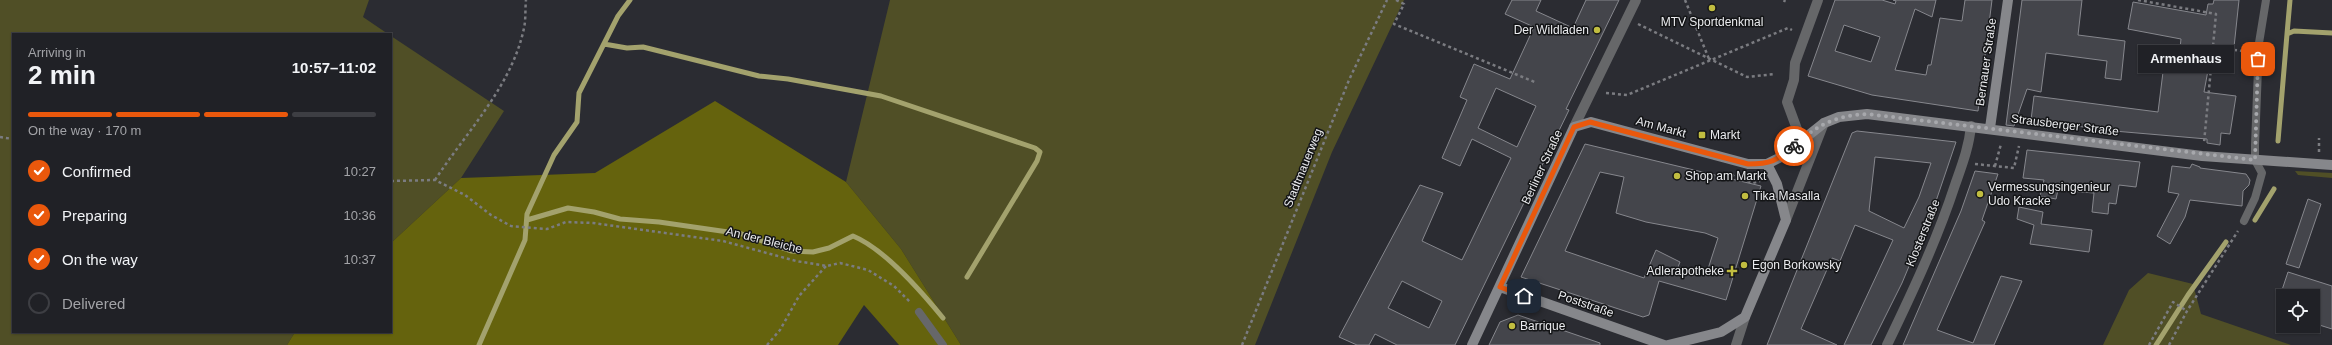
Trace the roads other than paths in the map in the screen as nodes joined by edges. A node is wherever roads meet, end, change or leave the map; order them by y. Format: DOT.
graph roads {
  1 [pos="1636,0"];
  2 [pos="1818,0"];
  3 [pos="2008,0"];
  4 [pos="2266,0"];
  5 [pos="1824,123"];
  6 [pos="1971,126"];
  7 [pos="1574,127"];
  8 [pos="1990,128"];
  9 [pos="1801,140"];
  10 [pos="2255,160"];
  11 [pos="1767,164"];
  12 [pos="2332,165"];
  13 [pos="1786,220"];
  14 [pos="2244,221"];
  15 [pos="1500,287"];
  16 [pos="919,312"];
  17 [pos="1745,317"];
  18 [pos="943,345"];
  19 [pos="1472,345"];
  20 [pos="1664,345"];
  21 [pos="1668,345"];
  22 [pos="1736,345"];
  23 [pos="1887,345"];
  1 -- 7 [label="street, Berliner Straße"];
  2 -- 9 [label="street"];
  3 -- 8 [label="street, Bernauer Straße"];
  4 -- 10 [label="lane"];
  5 -- 6 [label="street, Strausberger Straße"];
  5 -- 9 [label="street, Strausberger Straße"];
  5 -- 13 [label="street"];
  6 -- 8 [label="street, Strausberger Straße"];
  6 -- 23 [label="street, Klosterstraße"];
  7 -- 11 [label="street, Am Markt"];
  7 -- 15 [label="street, Berliner Straße"];
  8 -- 10 [label="street, Strausberger Straße"];
  9 -- 11 [label="street"];
  10 -- 12 [label="street, Strausberger Straße"];
  10 -- 14 [label="lane"];
  11 -- 13 [label="street"];
  13 -- 17 [label="street"];
  15 -- 19 [label="street, Berliner Straße"];
  15 -- 20 [label="street, Poststraße"];
  16 -- 18 [label="lane"];
  17 -- 21 [label="street"];
  17 -- 22 [label="street"];
}
